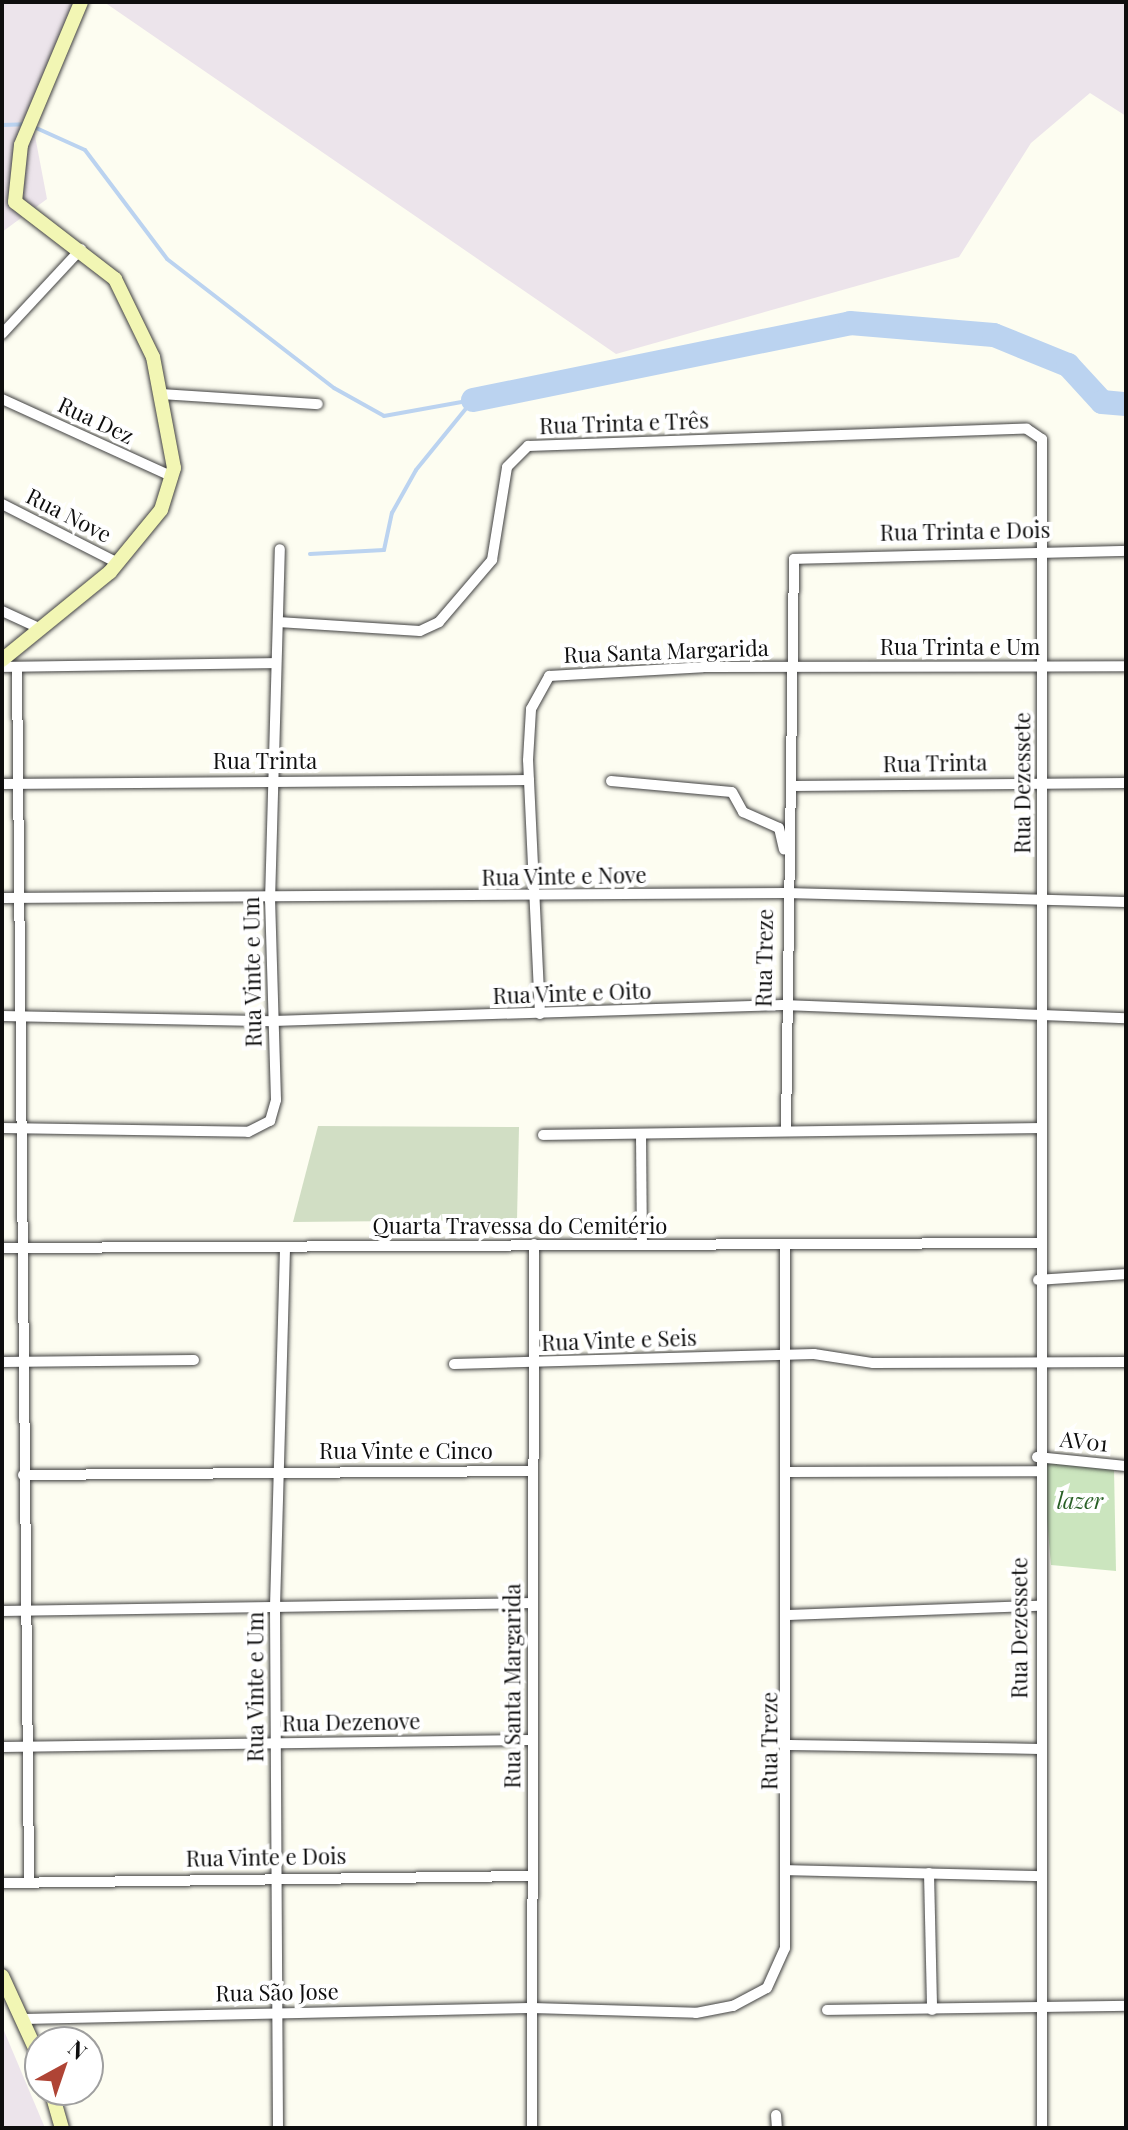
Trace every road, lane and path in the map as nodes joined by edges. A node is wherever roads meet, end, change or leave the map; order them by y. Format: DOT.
graph roads {
  1 [pos="81,2"];
  2 [pos="83,247"];
  3 [pos="2,334"];
  4 [pos="162,394"];
  5 [pos="2,399"];
  6 [pos="318,404"];
  7 [pos="1042,439"];
  8 [pos="173,477"];
  9 [pos="2,504"];
  10 [pos="280,549"];
  11 [pos="1043,550"];
  12 [pos="1126,551"];
  13 [pos="804,553"];
  14 [pos="118,563"];
  15 [pos="2,611"];
  16 [pos="278,622"];
  17 [pos="41,629"];
  18 [pos="2,660"];
  19 [pos="276,663"];
  20 [pos="1126,666"];
  21 [pos="2,667"];
  22 [pos="793,667"];
  23 [pos="1043,667"];
  24 [pos="17,668"];
  25 [pos="529,780"];
  26 [pos="272,781"];
  27 [pos="611,781"];
  28 [pos="1043,781"];
  29 [pos="1126,783"];
  30 [pos="2,784"];
  31 [pos="17,784"];
  32 [pos="792,786"];
  33 [pos="787,862"];
  34 [pos="786,893"];
  35 [pos="1041,896"];
  36 [pos="535,897"];
  37 [pos="2,898"];
  38 [pos="19,898"];
  39 [pos="270,901"];
  40 [pos="1126,902"];
  41 [pos="783,1005"];
  42 [pos="1041,1013"];
  43 [pos="540,1014"];
  44 [pos="2,1016"];
  45 [pos="19,1016"];
  46 [pos="1126,1018"];
  47 [pos="273,1021"];
  48 [pos="2,1128"];
  49 [pos="17,1128"];
  50 [pos="1038,1128"];
  51 [pos="786,1131"];
  52 [pos="641,1134"];
  53 [pos="543,1135"];
  54 [pos="1038,1243"];
  55 [pos="534,1244"];
  56 [pos="642,1244"];
  57 [pos="285,1247"];
  58 [pos="2,1248"];
  59 [pos="19,1248"];
  60 [pos="785,1249"];
  61 [pos="1126,1274"];
  62 [pos="1038,1280"];
  63 [pos="785,1354"];
  64 [pos="1037,1358"];
  65 [pos="194,1360"];
  66 [pos="2,1362"];
  67 [pos="24,1362"];
  68 [pos="1126,1362"];
  69 [pos="530,1363"];
  70 [pos="454,1364"];
  71 [pos="1037,1457"];
  72 [pos="1126,1466"];
  73 [pos="530,1471"];
  74 [pos="1037,1471"];
  75 [pos="283,1472"];
  76 [pos="788,1472"];
  77 [pos="23,1475"];
  78 [pos="533,1603"];
  79 [pos="1038,1606"];
  80 [pos="275,1607"];
  81 [pos="24,1610"];
  82 [pos="2,1611"];
  83 [pos="788,1615"];
  84 [pos="532,1740"];
  85 [pos="275,1744"];
  86 [pos="790,1745"];
  87 [pos="2,1747"];
  88 [pos="26,1747"];
  89 [pos="1040,1749"];
  90 [pos="786,1870"];
  91 [pos="929,1873"];
  92 [pos="532,1876"];
  93 [pos="1039,1876"];
  94 [pos="275,1877"];
  95 [pos="29,1881"];
  96 [pos="2,1883"];
  97 [pos="2,1976"];
  98 [pos="1126,2006"];
  99 [pos="532,2008"];
  100 [pos="827,2010"];
  101 [pos="932,2010"];
  102 [pos="1044,2010"];
  103 [pos="275,2012"];
  104 [pos="23,2019"];
  105 [pos="26,2026"];
  106 [pos="56,2106"];
  107 [pos="776,2115"];
  108 [pos="62,2128"];
  109 [pos="278,2128"];
  110 [pos="532,2128"];
  111 [pos="777,2128"];
  112 [pos="1042,2128"];
  1 -- 2 [label="main road"];
  2 -- 3 [label="street"];
  2 -- 4 [label="main road"];
  4 -- 6 [label="street"];
  4 -- 8 [label="main road"];
  5 -- 8 [label="street, Rua Dez"];
  7 -- 11 [label="street, Rua Dezessete"];
  7 -- 16 [label="street, Rua Trinta e Três"];
  8 -- 14 [label="main road"];
  9 -- 14 [label="street, Rua Nove"];
  10 -- 16 [label="street, Rua Vinte e Um"];
  11 -- 12 [label="street, Rua Trinta e Dois"];
  11 -- 13 [label="street, Rua Trinta e Dois"];
  11 -- 23 [label="street, Rua Dezessete"];
  13 -- 22 [label="street, Rua Treze"];
  14 -- 17 [label="main road"];
  15 -- 17 [label="street"];
  16 -- 19 [label="street, Rua Vinte e Um"];
  17 -- 18 [label="main road"];
  19 -- 24 [label="street"];
  19 -- 26 [label="street, Rua Vinte e Um"];
  20 -- 23 [label="street, Rua Trinta e Um"];
  21 -- 24 [label="street"];
  22 -- 23 [label="street, Rua Trinta e Um"];
  22 -- 25 [label="street, Rua Santa Margarida"];
  22 -- 32 [label="street, Rua Treze"];
  23 -- 28 [label="street, Rua Dezessete"];
  24 -- 31 [label="street"];
  25 -- 26 [label="street, Rua Trinta"];
  25 -- 36 [label="street, Rua Santa Margarida"];
  26 -- 31 [label="street, Rua Trinta"];
  26 -- 39 [label="street, Rua Vinte e Um"];
  27 -- 33 [label="street"];
  28 -- 29 [label="street, Rua Trinta"];
  28 -- 32 [label="street, Rua Trinta"];
  28 -- 35 [label="street, Rua Dezessete"];
  30 -- 31 [label="street, Rua Trinta"];
  31 -- 38 [label="street"];
  32 -- 33 [label="street, Rua Treze"];
  33 -- 34 [label="street, Rua Treze"];
  34 -- 35 [label="street, Rua Vinte e Nove"];
  34 -- 36 [label="street, Rua Vinte e Nove"];
  34 -- 41 [label="street, Rua Treze"];
  35 -- 40 [label="street, Rua Vinte e Nove"];
  35 -- 42 [label="street, Rua Dezessete"];
  36 -- 39 [label="street, Rua Vinte e Nove"];
  36 -- 43 [label="street, Rua Santa Margarida"];
  37 -- 38 [label="street, Rua Vinte e Nove"];
  38 -- 39 [label="street, Rua Vinte e Nove"];
  38 -- 45 [label="street"];
  39 -- 47 [label="street, Rua Vinte e Um"];
  41 -- 42 [label="street, Rua Vinte e Oito"];
  41 -- 43 [label="street, Rua Vinte e Oito"];
  41 -- 51 [label="street, Rua Treze"];
  42 -- 46 [label="street, Rua Vinte e Oito"];
  42 -- 50 [label="street, Rua Dezessete"];
  43 -- 47 [label="street, Rua Vinte e Oito"];
  44 -- 45 [label="street, Rua Vinte e Oito"];
  45 -- 47 [label="street, Rua Vinte e Oito"];
  45 -- 49 [label="street"];
  47 -- 49 [label="street, Rua Vinte e Um"];
  48 -- 49 [label="street, Rua Vinte e Um"];
  49 -- 59 [label="street"];
  50 -- 51 [label="street"];
  50 -- 54 [label="street, Rua Dezessete"];
  51 -- 52 [label="street"];
  52 -- 53 [label="street"];
  52 -- 56 [label="street"];
  54 -- 60 [label="street, Quarta Travessa do Cemitério"];
  54 -- 62 [label="street, Rua Dezessete"];
  55 -- 56 [label="street, Quarta Travessa do Cemitério"];
  55 -- 57 [label="street, Quarta Travessa do Cemitério"];
  55 -- 69 [label="street, Rua Santa Margarida"];
  56 -- 60 [label="street, Quarta Travessa do Cemitério"];
  57 -- 59 [label="street, Quarta Travessa do Cemitério"];
  57 -- 75 [label="street, Rua Vinte e Um"];
  58 -- 59 [label="street, Quarta Travessa do Cemitério"];
  59 -- 67 [label="street"];
  60 -- 63 [label="street, Rua Treze"];
  61 -- 62 [label="street"];
  62 -- 64 [label="street, Rua Dezessete"];
  63 -- 64 [label="street, Rua Vinte e Seis"];
  63 -- 69 [label="street, Rua Vinte e Seis"];
  63 -- 76 [label="street, Rua Treze"];
  64 -- 68 [label="street, Rua Vinte e Seis"];
  64 -- 71 [label="street, Rua Dezessete"];
  65 -- 67 [label="street"];
  66 -- 67 [label="street"];
  67 -- 77 [label="street"];
  69 -- 70 [label="street, Rua Vinte e Seis"];
  69 -- 73 [label="street, Rua Santa Margarida"];
  71 -- 72 [label="street, AV01"];
  71 -- 74 [label="street, Rua Dezessete"];
  73 -- 75 [label="street, Rua Vinte e Cinco"];
  73 -- 78 [label="street, Rua Santa Margarida"];
  74 -- 76 [label="street"];
  74 -- 79 [label="street, Rua Dezessete"];
  75 -- 77 [label="street, Rua Vinte e Cinco"];
  75 -- 80 [label="street, Rua Vinte e Um"];
  76 -- 83 [label="street, Rua Treze"];
  77 -- 81 [label="street"];
  78 -- 80 [label="street"];
  78 -- 84 [label="street, Rua Santa Margarida"];
  79 -- 83 [label="street"];
  79 -- 89 [label="street, Rua Dezessete"];
  80 -- 81 [label="street"];
  80 -- 85 [label="street, Rua Vinte e Um"];
  81 -- 82 [label="street"];
  81 -- 88 [label="street"];
  83 -- 86 [label="street, Rua Treze"];
  84 -- 85 [label="street, Rua Dezenove"];
  84 -- 92 [label="street, Rua Santa Margarida"];
  85 -- 88 [label="street, Rua Dezenove"];
  85 -- 94 [label="street, Rua Vinte e Um"];
  86 -- 89 [label="street"];
  86 -- 90 [label="street, Rua Treze"];
  87 -- 88 [label="street, Rua Dezenove"];
  88 -- 95 [label="street"];
  89 -- 93 [label="street, Rua Dezessete"];
  90 -- 91 [label="street"];
  90 -- 99 [label="street, Rua Treze"];
  91 -- 93 [label="street"];
  91 -- 101 [label="street"];
  92 -- 94 [label="street, Rua Vinte e Dois"];
  92 -- 99 [label="street, Rua Santa Margarida"];
  93 -- 102 [label="street, Rua Dezessete"];
  94 -- 95 [label="street, Rua Vinte e Dois"];
  94 -- 103 [label="street, Rua Vinte e Um"];
  95 -- 96 [label="street, Rua Vinte e Dois"];
  97 -- 104 [label="main road"];
  98 -- 102 [label="street"];
  99 -- 103 [label="street, Rua São Jose"];
  99 -- 110 [label="street, Rua Santa Margarida"];
  100 -- 101 [label="street"];
  101 -- 102 [label="street"];
  102 -- 112 [label="street, Rua Dezessete"];
  103 -- 104 [label="street, Rua São Jose"];
  103 -- 109 [label="street, Rua Vinte e Um"];
  104 -- 105 [label="main road"];
  106 -- 108 [label="main road"];
  107 -- 111 [label="street"];
}
